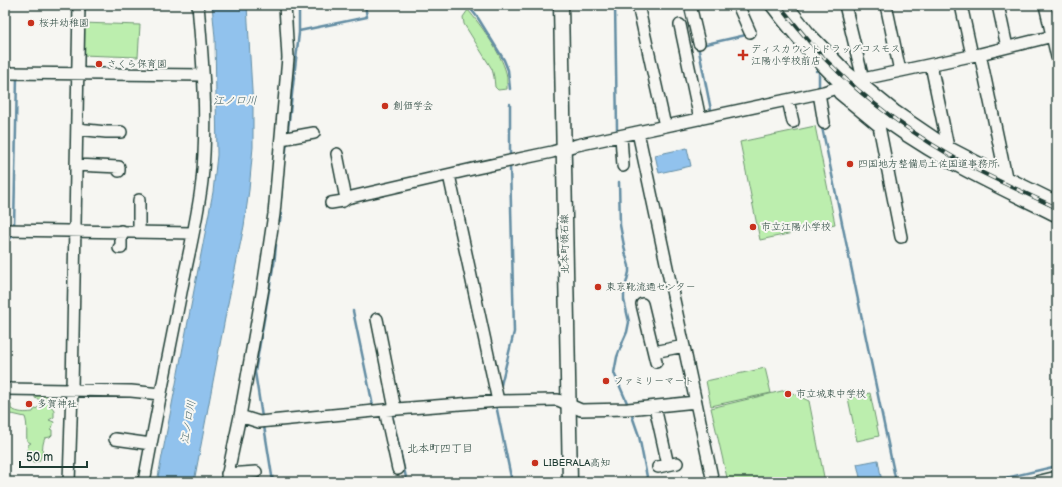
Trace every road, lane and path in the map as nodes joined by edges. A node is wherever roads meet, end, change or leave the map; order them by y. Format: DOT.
graph roads {
  1 [pos="79,5"];
  2 [pos="198,5"];
  3 [pos="285,5"];
  4 [pos="561,5"];
  5 [pos="638,5"];
  6 [pos="690,5"];
  7 [pos="738,5"];
  8 [pos="771,5"];
  9 [pos="787,5"];
  10 [pos="845,5"];
  11 [pos="886,5"];
  12 [pos="961,5"];
  13 [pos="998,5"];
  14 [pos="1045,5"];
  15 [pos="680,25"];
  16 [pos="750,32"];
  17 [pos="1053,36"];
  18 [pos="699,43"];
  19 [pos="1007,47"];
  20 [pos="976,54"];
  21 [pos="1057,57"];
  22 [pos="931,65"];
  23 [pos="900,71"];
  24 [pos="5,73"];
  25 [pos="78,74"];
  26 [pos="204,75"];
  27 [pos="860,80"];
  28 [pos="841,87"];
  29 [pos="819,93"];
  30 [pos="788,100"];
  31 [pos="700,119"];
  32 [pos="793,122"];
  33 [pos="824,123"];
  34 [pos="665,126"];
  35 [pos="879,126"];
  36 [pos="77,129"];
  37 [pos="121,132"];
  38 [pos="638,132"];
  39 [pos="314,133"];
  40 [pos="621,136"];
  41 [pos="281,139"];
  42 [pos="948,147"];
  43 [pos="563,149"];
  44 [pos="337,154"];
  45 [pos="934,160"];
  46 [pos="76,165"];
  47 [pos="623,166"];
  48 [pos="119,171"];
  49 [pos="449,175"];
  50 [pos="1006,177"];
  51 [pos="348,198"];
  52 [pos="139,200"];
  53 [pos="1057,202"];
  54 [pos="331,203"];
  55 [pos="1057,216"];
  56 [pos="5,230"];
  57 [pos="75,231"];
  58 [pos="121,231"];
  59 [pos="139,232"];
  60 [pos="193,233"];
  61 [pos="902,237"];
  62 [pos="119,248"];
  63 [pos="642,304"];
  64 [pos="377,319"];
  65 [pos="684,346"];
  66 [pos="5,389"];
  67 [pos="72,390"];
  68 [pos="160,394"];
  69 [pos="498,401"];
  70 [pos="696,402"];
  71 [pos="568,404"];
  72 [pos="655,407"];
  73 [pos="390,409"];
  74 [pos="240,416"];
  75 [pos="115,439"];
  76 [pos="150,444"];
  77 [pos="668,465"];
  78 [pos="398,469"];
  79 [pos="256,472"];
  80 [pos="1057,477"];
  81 [pos="226,478"];
  82 [pos="69,482"];
  83 [pos="144,482"];
  84 [pos="570,482"];
  85 [pos="713,482"];
  86 [pos="1036,482"];
  1 -- 25 [label="street"];
  2 -- 26 [label="street"];
  3 -- 41 [label="street"];
  4 -- 43 [label="main road, 北本町領石線"];
  5 -- 34 [label="street"];
  6 -- 18 [label="street"];
  7 -- 16 [label="street"];
  8 -- 28 [label="street"];
  9 -- 27 [label="street"];
  10 -- 27 [label="street"];
  11 -- 23 [label="street"];
  12 -- 20 [label="street"];
  13 -- 19 [label="street"];
  14 -- 17 [label="street"];
  15 -- 31 [label="street"];
  17 -- 19 [label="street"];
  17 -- 21 [label="street"];
  19 -- 20 [label="street"];
  20 -- 22 [label="street"];
  20 -- 50 [label="street"];
  22 -- 23 [label="street"];
  22 -- 42 [label="street"];
  23 -- 27 [label="street"];
  24 -- 25 [label="street"];
  25 -- 26 [label="street"];
  25 -- 36 [label="street"];
  26 -- 60 [label="street"];
  27 -- 28 [label="street"];
  27 -- 42 [label="street"];
  28 -- 29 [label="street"];
  28 -- 35 [label="street"];
  28 -- 55 [label="street"];
  29 -- 30 [label="street"];
  29 -- 33 [label="street"];
  30 -- 31 [label="street"];
  30 -- 32 [label="street"];
  31 -- 34 [label="street"];
  34 -- 38 [label="street"];
  35 -- 45 [label="street"];
  35 -- 61 [label="street"];
  36 -- 37 [label="street"];
  36 -- 46 [label="street"];
  38 -- 40 [label="street"];
  38 -- 65 [label="street"];
  39 -- 41 [label="street"];
  40 -- 43 [label="street"];
  40 -- 47 [label="street"];
  41 -- 74 [label="street"];
  42 -- 50 [label="street"];
  43 -- 49 [label="street"];
  43 -- 71 [label="main road, 北本町領石線"];
  44 -- 51 [label="street"];
  46 -- 48 [label="street"];
  46 -- 57 [label="street"];
  49 -- 51 [label="street"];
  49 -- 69 [label="street"];
  50 -- 53 [label="street"];
  51 -- 54 [label="street"];
  52 -- 59 [label="street"];
  56 -- 57 [label="street"];
  57 -- 58 [label="street"];
  57 -- 67 [label="street"];
  58 -- 59 [label="street"];
  58 -- 62 [label="street"];
  59 -- 60 [label="street"];
  60 -- 68 [label="street"];
  63 -- 65 [label="street"];
  64 -- 73 [label="street"];
  65 -- 70 [label="street"];
  66 -- 67 [label="street"];
  67 -- 68 [label="street"];
  67 -- 82 [label="street"];
  68 -- 76 [label="street"];
  69 -- 71 [label="street"];
  69 -- 73 [label="street"];
  70 -- 72 [label="street"];
  70 -- 85 [label="street"];
  71 -- 72 [label="street"];
  71 -- 84 [label="main road, 北本町領石線"];
  72 -- 77 [label="street"];
  73 -- 74 [label="street"];
  73 -- 78 [label="street"];
  74 -- 81 [label="street"];
  75 -- 76 [label="street"];
  76 -- 83 [label="street"];
  79 -- 81 [label="street"];
  80 -- 86 [label="street"];
}
